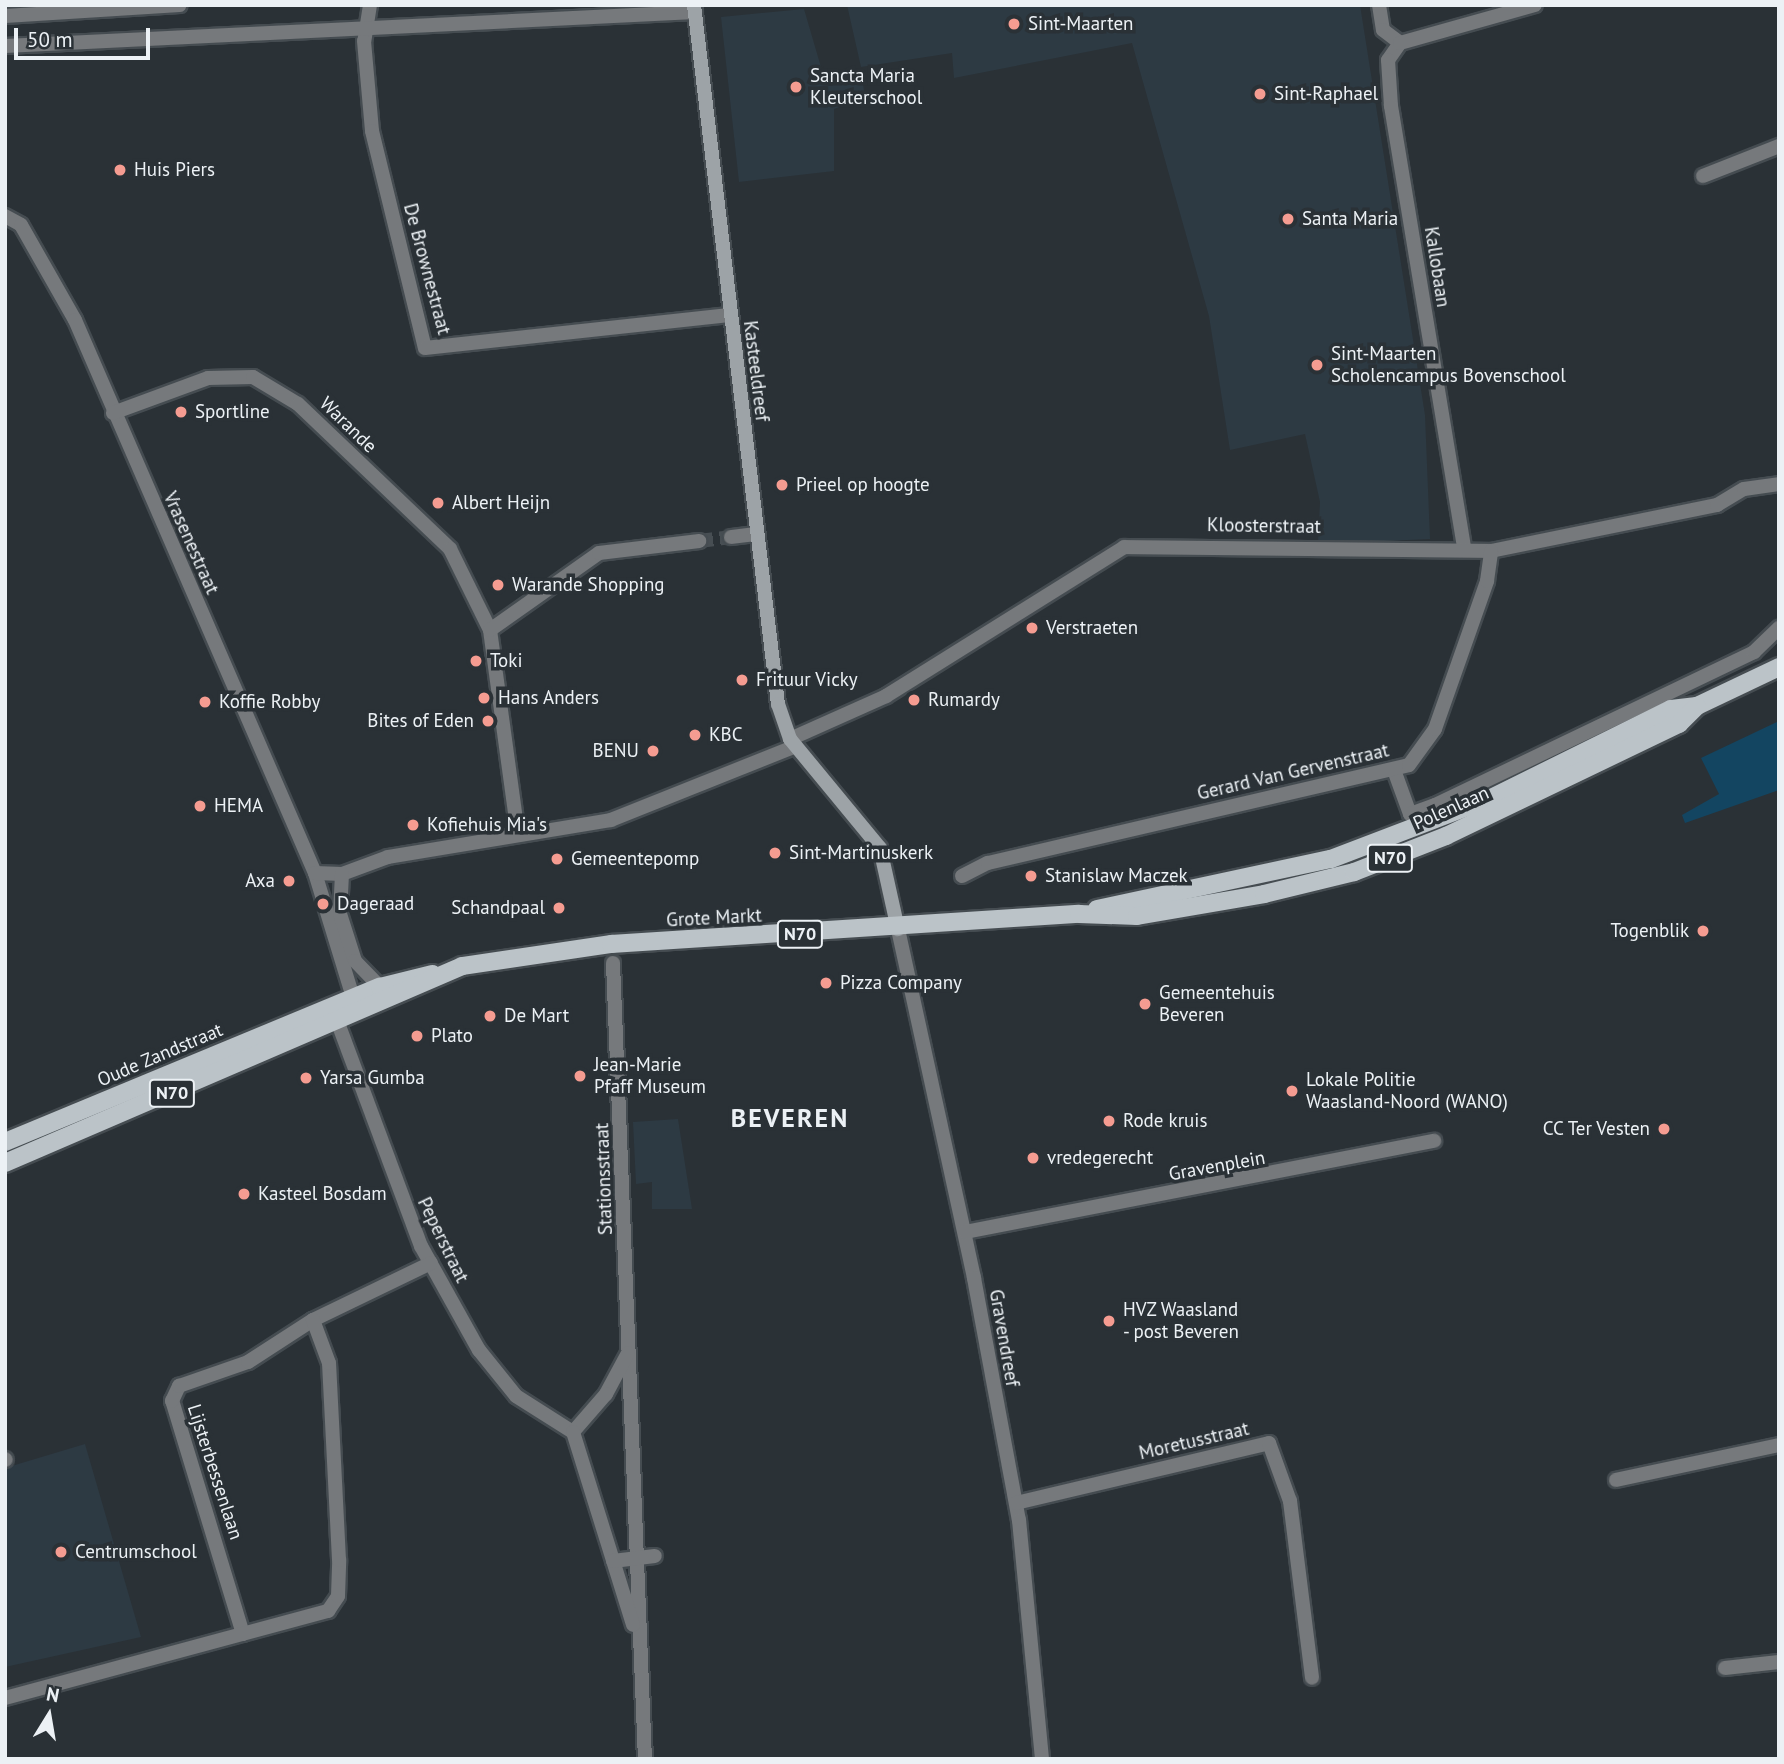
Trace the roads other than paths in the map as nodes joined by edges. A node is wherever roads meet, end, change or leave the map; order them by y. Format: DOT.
graph roads {
  1 [pos="180,5"];
  2 [pos="370,5"];
  3 [pos="1379,5"];
  4 [pos="1535,5"];
  5 [pos="695,9"];
  6 [pos="652,10"];
  7 [pos="5,16"];
  8 [pos="370,28"];
  9 [pos="1400,43"];
  10 [pos="5,46"];
  11 [pos="1779,146"];
  12 [pos="1703,176"];
  13 [pos="5,216"];
  14 [pos="729,315"];
  15 [pos="113,413"];
  16 [pos="1779,484"];
  17 [pos="757,534"];
  18 [pos="731,537"];
  19 [pos="699,541"];
  20 [pos="1464,546"];
  21 [pos="1491,551"];
  22 [pos="1779,628"];
  23 [pos="490,630"];
  24 [pos="1779,667"];
  25 [pos="793,743"];
  26 [pos="1394,770"];
  27 [pos="518,834"];
  28 [pos="315,873"];
  29 [pos="342,874"];
  30 [pos="962,876"];
  31 [pos="898,929"];
  32 [pos="613,963"];
  33 [pos="446,971"];
  34 [pos="380,987"];
  35 [pos="351,991"];
  36 [pos="335,1015"];
  37 [pos="1434,1141"];
  38 [pos="5,1142"];
  39 [pos="5,1163"];
  40 [pos="965,1231"];
  41 [pos="431,1263"];
  42 [pos="313,1320"];
  43 [pos="629,1352"];
  44 [pos="573,1432"];
  45 [pos="1779,1445"];
  46 [pos="1616,1480"];
  47 [pos="1016,1503"];
  48 [pos="655,1556"];
  49 [pos="637,1559"];
  50 [pos="613,1561"];
  51 [pos="243,1634"];
  52 [pos="638,1641"];
  53 [pos="1779,1662"];
  54 [pos="1725,1668"];
  55 [pos="1312,1678"];
  56 [pos="5,1698"];
  57 [pos="645,1759"];
  58 [pos="1042,1759"];
  1 -- 7 [label="street"];
  2 -- 8 [label="street"];
  3 -- 9 [label="street"];
  4 -- 9 [label="street"];
  5 -- 6 [label="street"];
  5 -- 14 [label="street, Kasteeldreef"];
  6 -- 8 [label="street"];
  8 -- 10 [label="street"];
  8 -- 14 [label="street, De Brownestraat"];
  9 -- 20 [label="street, Kallobaan"];
  11 -- 12 [label="street"];
  13 -- 15 [label="street, Vrasenestraat"];
  14 -- 17 [label="street, Kasteeldreef"];
  15 -- 23 [label="street, Warande"];
  15 -- 28 [label="street, Vrasenestraat"];
  16 -- 21 [label="street, Kloosterstraat"];
  17 -- 18 [label="street"];
  17 -- 25 [label="street, Kasteeldreef"];
  19 -- 23 [label="street"];
  20 -- 21 [label="street, Kloosterstraat"];
  20 -- 25 [label="street, Kloosterstraat"];
  21 -- 26 [label="street, Gerard Van Gervenstraat"];
  22 -- 26 [label="street, Polenlaan"];
  23 -- 27 [label="street, Warande"];
  24 -- 31 [label="main road, Polenlaan / N70"];
  25 -- 27 [label="street"];
  25 -- 31 [label="street"];
  26 -- 30 [label="street, Gerard Van Gervenstraat"];
  27 -- 29 [label="street"];
  28 -- 29 [label="street"];
  28 -- 35 [label="street"];
  29 -- 34 [label="street"];
  31 -- 33 [label="main road, Grote Markt / N70"];
  31 -- 40 [label="street, Gravendreef"];
  32 -- 43 [label="street, Stationsstraat"];
  33 -- 34 [label="main road, Grote Markt / N70"];
  33 -- 36 [label="main road, Grote Markt / N70"];
  34 -- 36 [label="main road, Grote Markt / N70"];
  36 -- 38 [label="main road, Oude Zandstraat / N70"];
  36 -- 39 [label="main road, Oude Zandstraat / N70"];
  36 -- 41 [label="street, Peperstraat"];
  37 -- 40 [label="street, Gravenplein"];
  40 -- 47 [label="street, Gravendreef"];
  41 -- 42 [label="street, Lijsterbessenlaan"];
  41 -- 44 [label="street, Peperstraat"];
  42 -- 51 [label="street"];
  42 -- 51 [label="street, Lijsterbessenlaan"];
  43 -- 44 [label="street"];
  43 -- 49 [label="street, Stationsstraat"];
  44 -- 50 [label="street, Stationsstraat"];
  45 -- 46 [label="street"];
  47 -- 55 [label="street, Moretusstraat"];
  47 -- 58 [label="street, Gravendreef"];
  48 -- 49 [label="street"];
  49 -- 50 [label="street"];
  49 -- 52 [label="street, Stationsstraat"];
  50 -- 52 [label="street, Stationsstraat"];
  51 -- 56 [label="street"];
  52 -- 57 [label="street, Stationsstraat"];
  53 -- 54 [label="street"];
}
